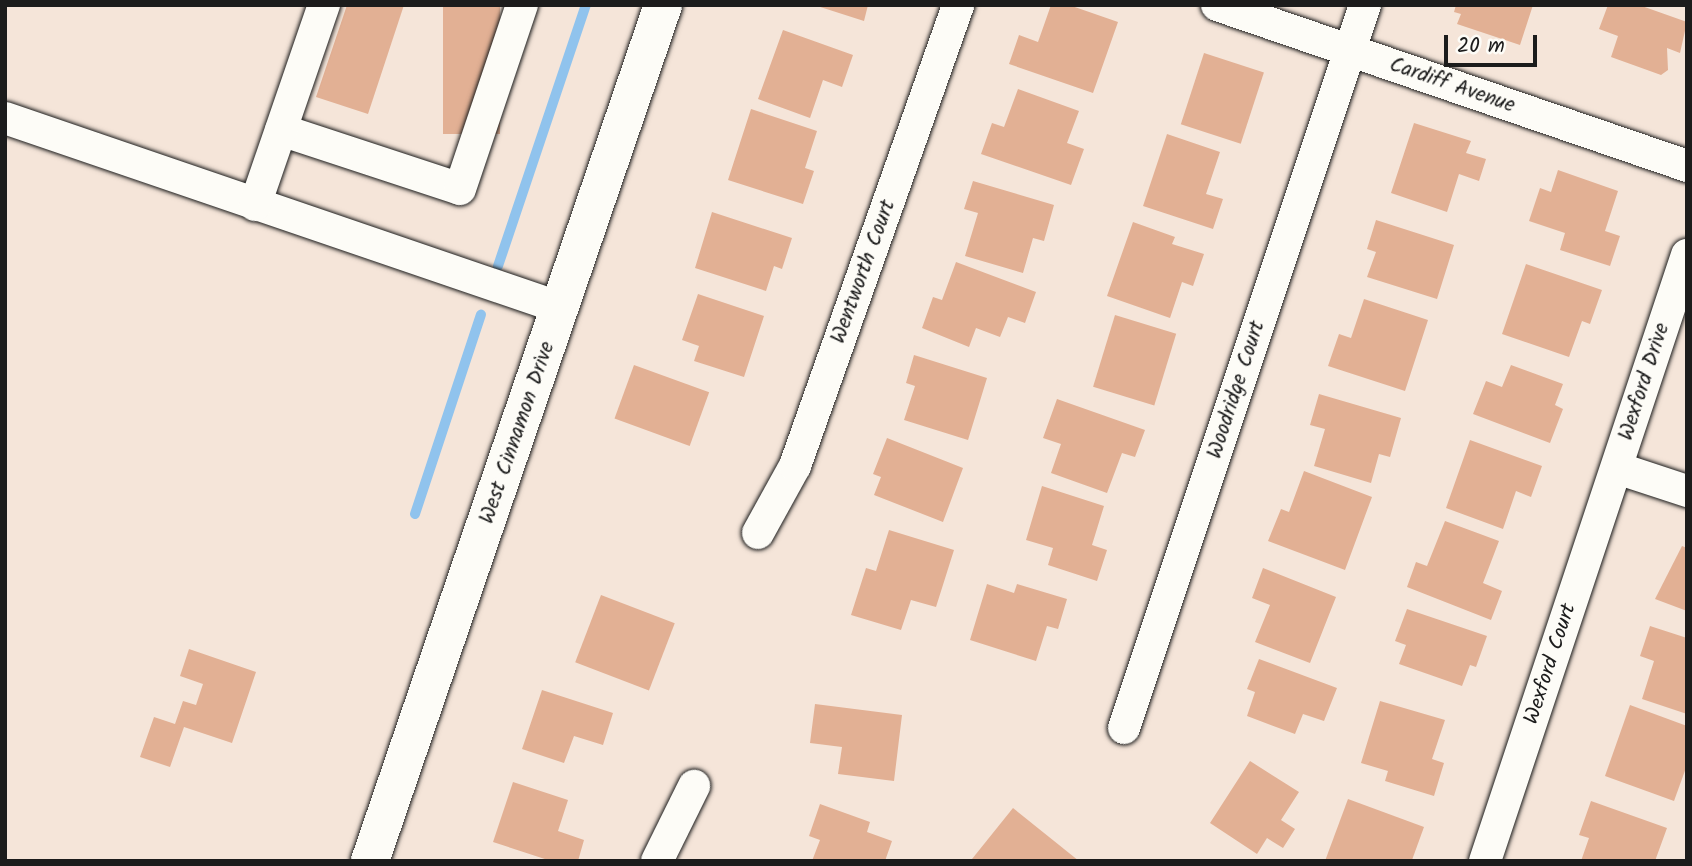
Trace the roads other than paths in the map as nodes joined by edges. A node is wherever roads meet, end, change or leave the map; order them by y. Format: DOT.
graph roads {
  1 [pos="324,5"];
  2 [pos="522,5"];
  3 [pos="663,5"];
  4 [pos="958,5"];
  5 [pos="1217,5"];
  6 [pos="1365,5"];
  7 [pos="1350,51"];
  8 [pos="5,118"];
  9 [pos="281,130"];
  10 [pos="1687,166"];
  11 [pos="256,205"];
  12 [pos="1687,255"];
  13 [pos="561,308"];
  14 [pos="1617,468"];
  15 [pos="1687,491"];
  16 [pos="758,533"];
  17 [pos="1124,729"];
  18 [pos="694,786"];
  19 [pos="370,861"];
  20 [pos="657,861"];
  21 [pos="1485,861"];
  1 -- 9 [label="street"];
  2 -- 9 [label="street"];
  3 -- 13 [label="main road, West Cinnamon Drive"];
  4 -- 16 [label="street, Wentworth Court"];
  5 -- 7 [label="street, Cardiff Avenue"];
  6 -- 7 [label="street, Woodridge Court"];
  7 -- 10 [label="street, Cardiff Avenue"];
  7 -- 17 [label="street, Woodridge Court"];
  8 -- 11 [label="street"];
  9 -- 11 [label="street"];
  11 -- 13 [label="street"];
  12 -- 14 [label="street, Wexford Drive"];
  13 -- 19 [label="main road, West Cinnamon Drive"];
  14 -- 15 [label="street"];
  14 -- 21 [label="street, Wexford Court"];
  18 -- 20 [label="street"];
}
